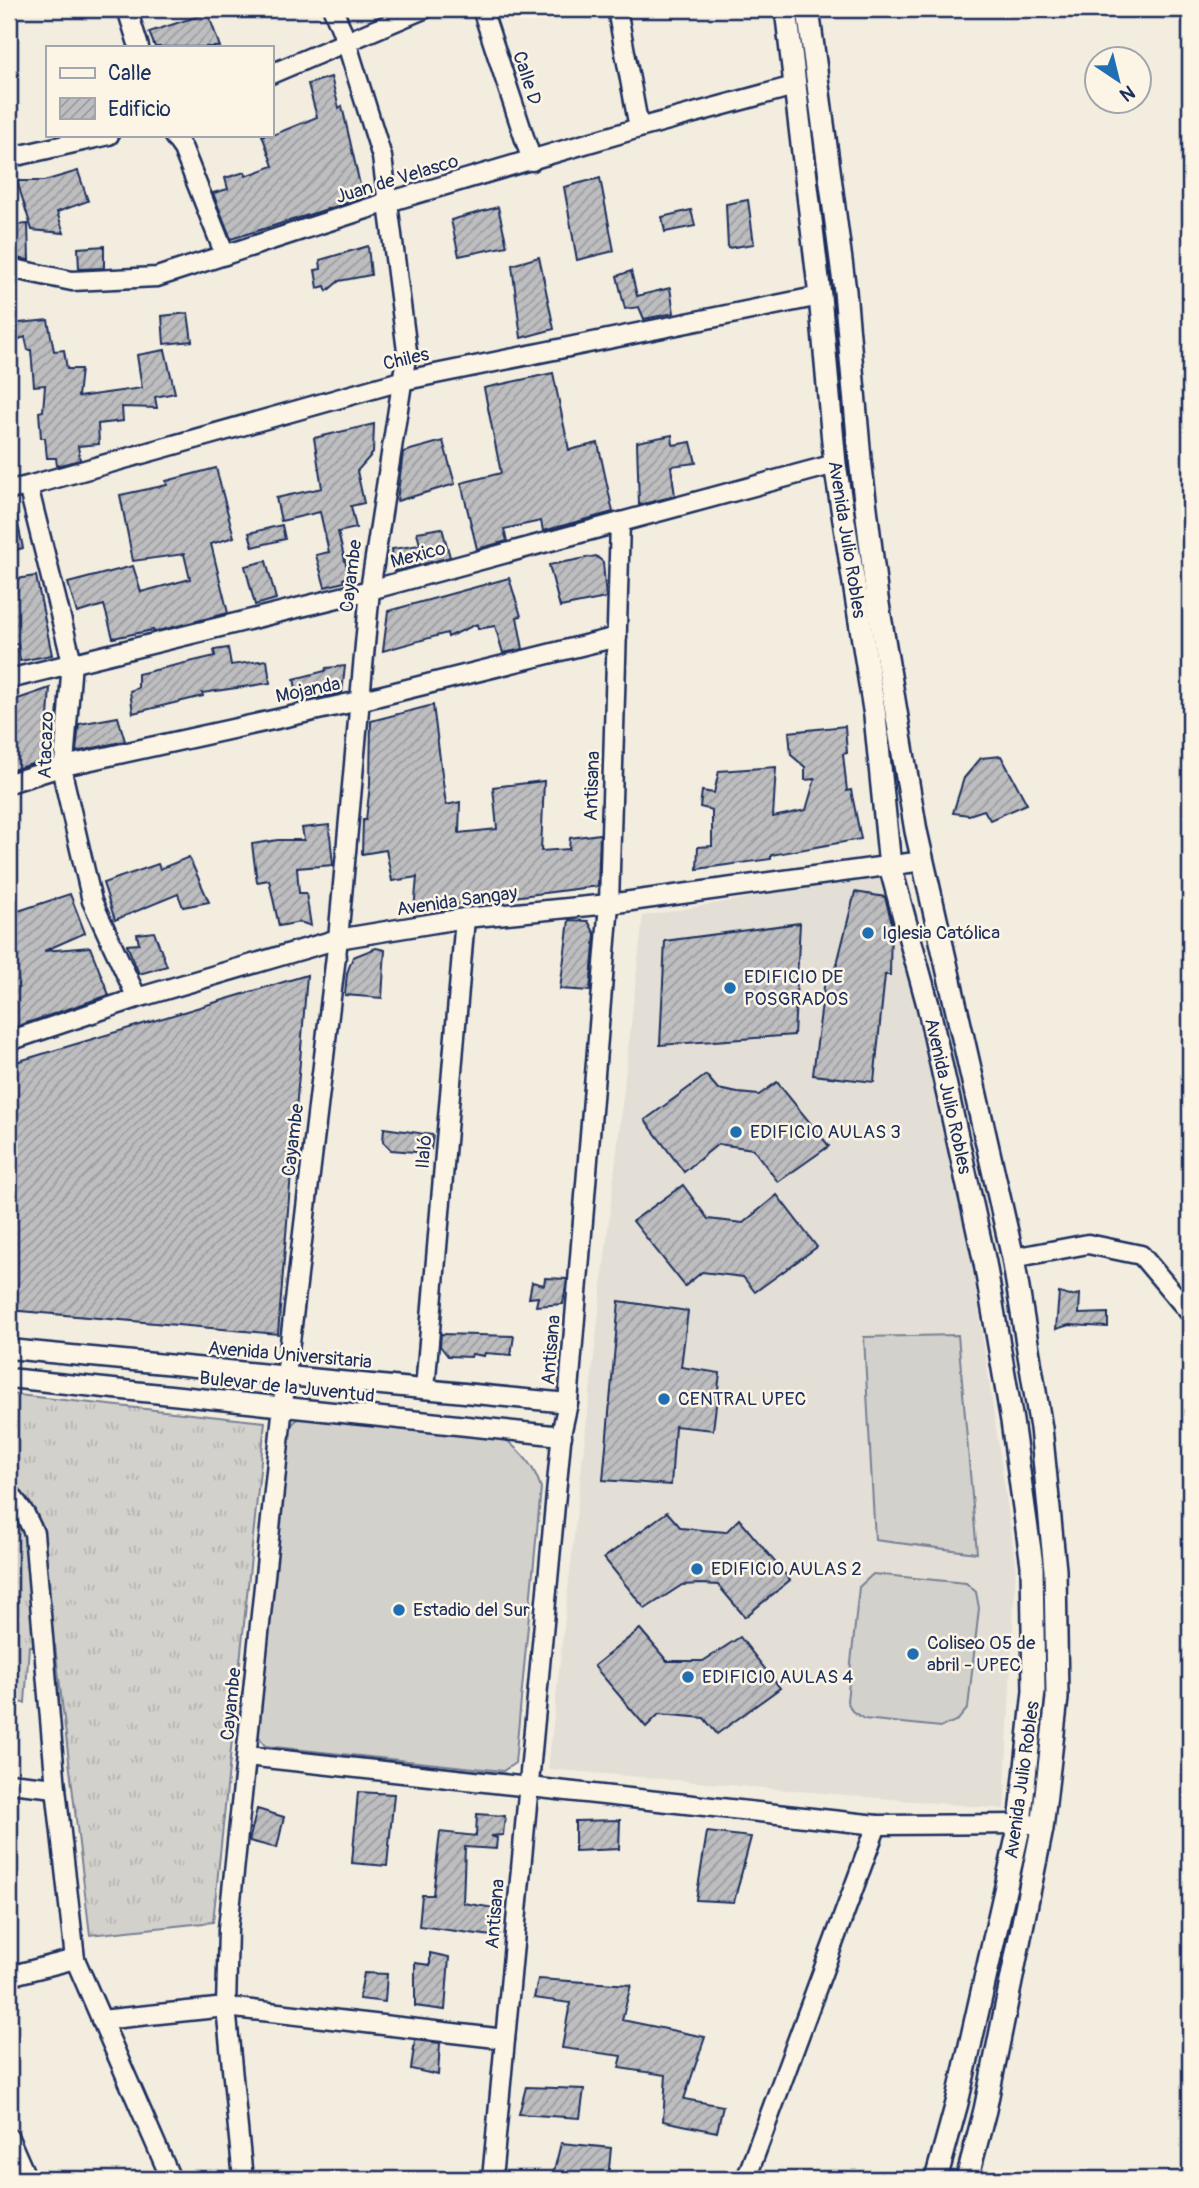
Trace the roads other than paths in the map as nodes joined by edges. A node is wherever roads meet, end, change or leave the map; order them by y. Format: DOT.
graph roads {
  1 [pos="127,9"];
  2 [pos="333,9"];
  3 [pos="424,9"];
  4 [pos="482,9"];
  5 [pos="617,9"];
  6 [pos="786,9"];
  7 [pos="808,9"];
  8 [pos="346,41"];
  9 [pos="139,46"];
  10 [pos="273,73"];
  11 [pos="794,86"];
  12 [pos="639,128"];
  13 [pos="104,136"];
  14 [pos="174,136"];
  15 [pos="9,153"];
  16 [pos="532,161"];
  17 [pos="388,202"];
  18 [pos="225,255"];
  19 [pos="9,268"];
  20 [pos="820,296"];
  21 [pos="401,381"];
  22 [pos="835,464"];
  23 [pos="28,486"];
  24 [pos="9,490"];
  25 [pos="620,522"];
  26 [pos="370,590"];
  27 [pos="617,637"];
  28 [pos="72,662"];
  29 [pos="9,679"];
  30 [pos="359,701"];
  31 [pos="64,765"];
  32 [pos="9,783"];
  33 [pos="923,861"];
  34 [pos="890,866"];
  35 [pos="609,904"];
  36 [pos="465,918"];
  37 [pos="338,939"];
  38 [pos="137,998"];
  39 [pos="9,1041"];
  40 [pos="1013,1258"];
  41 [pos="1190,1313"];
  42 [pos="9,1349"];
  43 [pos="286,1376"];
  44 [pos="9,1378"];
  45 [pos="425,1389"];
  46 [pos="568,1403"];
  47 [pos="284,1408"];
  48 [pos="562,1436"];
  49 [pos="9,1492"];
  50 [pos="247,1756"];
  51 [pos="9,1783"];
  52 [pos="528,1787"];
  53 [pos="56,1788"];
  54 [pos="1020,1824"];
  55 [pos="1042,1824"];
  56 [pos="877,1825"];
  57 [pos="75,1959"];
  58 [pos="9,1976"];
  59 [pos="226,2007"];
  60 [pos="102,2020"];
  61 [pos="505,2039"];
  62 [pos="9,2138"];
  63 [pos="26,2179"];
  64 [pos="171,2179"];
  65 [pos="243,2179"];
  66 [pos="492,2179"];
  67 [pos="746,2179"];
  68 [pos="936,2179"];
  69 [pos="967,2179"];
  1 -- 9 [label="street"];
  2 -- 8 [label="street, Cayambe"];
  3 -- 8 [label="street"];
  4 -- 16 [label="street, Calle D"];
  5 -- 12 [label="street"];
  6 -- 11 [label="main road, Avenida Julio Robles"];
  7 -- 33 [label="main road, Avenida Julio Robles"];
  8 -- 10 [label="street"];
  8 -- 17 [label="street, Cayambe"];
  11 -- 12 [label="street, Juan de Velasco"];
  11 -- 20 [label="main road, Avenida Julio Robles"];
  12 -- 16 [label="street, Juan de Velasco"];
  13 -- 15 [label="street"];
  14 -- 18 [label="street"];
  16 -- 17 [label="street, Juan de Velasco"];
  17 -- 18 [label="street, Juan de Velasco"];
  17 -- 21 [label="street, Cayambe"];
  18 -- 19 [label="street, Juan de Velasco"];
  20 -- 21 [label="street, Chiles"];
  20 -- 22 [label="main road, Avenida Julio Robles"];
  21 -- 23 [label="street, Chiles"];
  21 -- 26 [label="street, Cayambe"];
  22 -- 25 [label="street, Mexico"];
  22 -- 34 [label="main road, Avenida Julio Robles"];
  23 -- 24 [label="street, Chiles"];
  23 -- 28 [label="street, Atacazo"];
  25 -- 26 [label="street, Mexico"];
  25 -- 27 [label="street, Antisana"];
  26 -- 28 [label="street, Mexico"];
  26 -- 30 [label="street, Cayambe"];
  27 -- 30 [label="street, Mojanda"];
  27 -- 35 [label="street, Antisana"];
  28 -- 29 [label="street, Mexico"];
  28 -- 31 [label="street, Atacazo"];
  30 -- 31 [label="street, Mojanda"];
  30 -- 37 [label="street, Cayambe"];
  31 -- 32 [label="street, Mojanda"];
  31 -- 38 [label="street, Atacazo"];
  33 -- 34 [label="street, Avenida Sangay"];
  33 -- 40 [label="main road, Avenida Julio Robles"];
  34 -- 35 [label="street, Avenida Sangay"];
  34 -- 54 [label="main road, Avenida Julio Robles"];
  35 -- 36 [label="street, Avenida Sangay"];
  35 -- 46 [label="street, Antisana"];
  36 -- 37 [label="street, Avenida Sangay"];
  36 -- 45 [label="street, Ilaló"];
  37 -- 38 [label="street, Avenida Sangay"];
  37 -- 43 [label="street, Cayambe"];
  38 -- 39 [label="street, Avenida Sangay"];
  40 -- 41 [label="street"];
  40 -- 55 [label="main road, Avenida Julio Robles"];
  42 -- 43 [label="street, Avenida Universitaria"];
  43 -- 45 [label="street, Avenida Universitaria"];
  43 -- 47 [label="street, Cayambe"];
  44 -- 47 [label="street, Bulevar de la Juventud"];
  45 -- 46 [label="street, Avenida Universitaria"];
  46 -- 48 [label="street, Antisana"];
  47 -- 48 [label="street, Bulevar de la Juventud"];
  47 -- 50 [label="street, Cayambe"];
  48 -- 52 [label="street, Antisana"];
  49 -- 53 [label="street"];
  50 -- 52 [label="street"];
  50 -- 59 [label="street, Cayambe"];
  51 -- 53 [label="street"];
  52 -- 56 [label="street"];
  52 -- 61 [label="street, Antisana"];
  53 -- 57 [label="street"];
  54 -- 55 [label="street"];
  54 -- 56 [label="street"];
  54 -- 68 [label="main road, Avenida Julio Robles"];
  55 -- 69 [label="main road, Avenida Julio Robles"];
  56 -- 67 [label="street"];
  57 -- 58 [label="street"];
  57 -- 60 [label="street"];
  59 -- 60 [label="street"];
  59 -- 61 [label="street"];
  59 -- 65 [label="street, Cayambe"];
  60 -- 64 [label="street"];
  61 -- 66 [label="street, Antisana"];
  62 -- 63 [label="street"];
}
